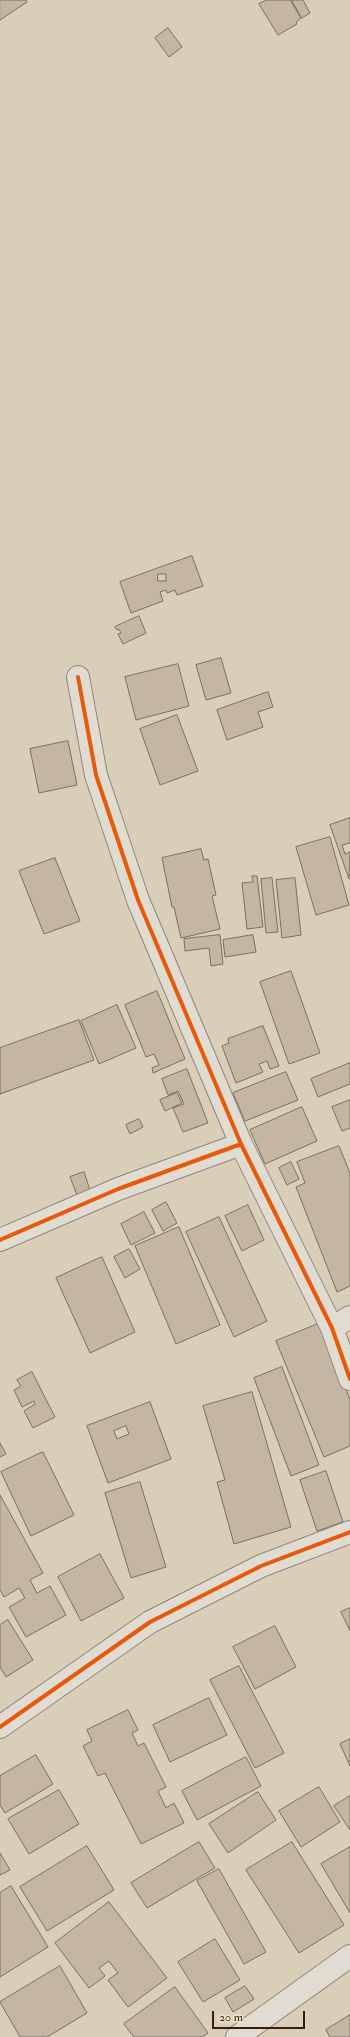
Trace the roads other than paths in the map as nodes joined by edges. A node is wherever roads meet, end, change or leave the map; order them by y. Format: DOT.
graph roads {
  1 [pos="78,677"];
  2 [pos="240,1144"];
  3 [pos="0,1240"];
  4 [pos="341,1323"];
  5 [pos="350,1379"];
  6 [pos="350,1532"];
  7 [pos="0,1727"];
  8 [pos="350,1956"];
  9 [pos="237,2037"];
  1 -- 2 [label="street"];
  2 -- 3 [label="street"];
  2 -- 4 [label="street"];
  4 -- 5 [label="street"];
  6 -- 7 [label="street"];
  8 -- 9 [label="street"];
}
